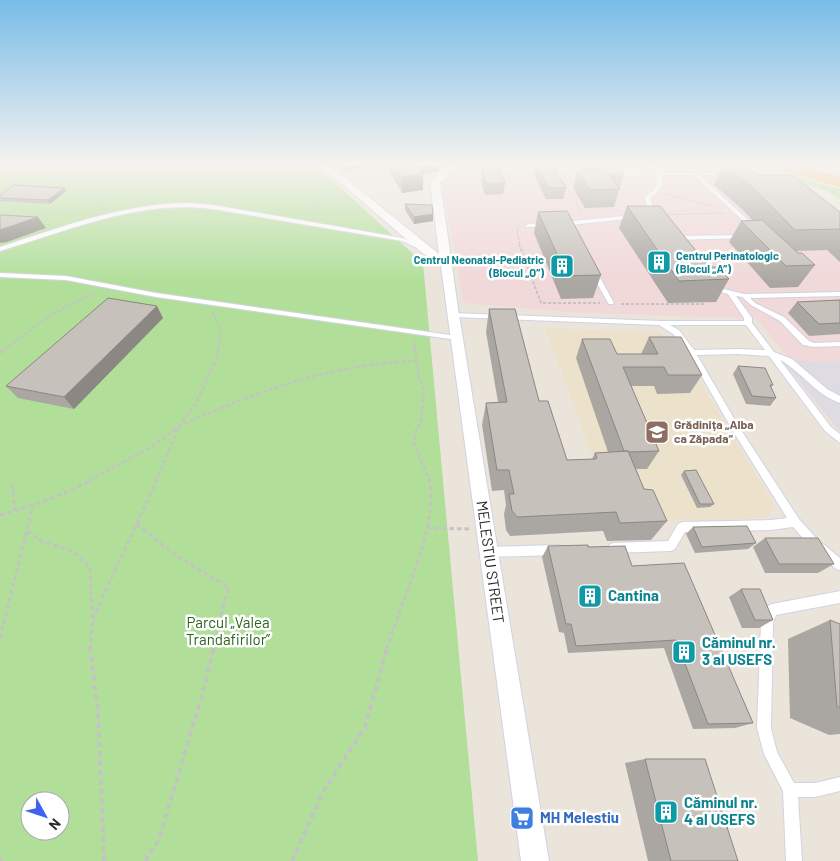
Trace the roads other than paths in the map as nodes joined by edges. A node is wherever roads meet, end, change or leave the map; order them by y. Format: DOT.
graph roads {
  1 [pos="371,203"];
  2 [pos="438,203"];
  3 [pos="649,203"];
  4 [pos="727,203"];
  5 [pos="654,216"];
  6 [pos="569,223"];
  7 [pos="660,223"];
  8 [pos="528,226"];
  9 [pos="666,231"];
  10 [pos="573,232"];
  11 [pos="757,232"];
  12 [pos="748,237"];
  13 [pos="672,238"];
  14 [pos="677,246"];
  15 [pos="0,249"];
  16 [pos="424,249"];
  17 [pos="446,264"];
  18 [pos="590,264"];
  19 [pos="0,275"];
  20 [pos="704,284"];
  21 [pos="731,294"];
  22 [pos="840,294"];
  23 [pos="744,296"];
  24 [pos="611,304"];
  25 [pos="453,315"];
  26 [pos="661,323"];
  27 [pos="748,323"];
  28 [pos="457,338"];
  29 [pos="840,344"];
  30 [pos="692,353"];
  31 [pos="772,354"];
  32 [pos="840,400"];
  33 [pos="840,439"];
  34 [pos="794,522"];
  35 [pos="603,548"];
  36 [pos="565,549"];
  37 [pos="488,552"];
  38 [pos="840,565"];
  39 [pos="840,597"];
  40 [pos="840,784"];
  41 [pos="790,790"];
  42 [pos="534,861"];
  43 [pos="794,861"];
  1 -- 16 [label="street"];
  2 -- 17 [label="street, MELESTIU STREET"];
  3 -- 5 [label="lane"];
  4 -- 11 [label="lane"];
  5 -- 6 [label="lane"];
  5 -- 7 [label="lane"];
  6 -- 8 [label="lane"];
  6 -- 10 [label="lane"];
  9 -- 13 [label="lane"];
  12 -- 13 [label="lane"];
  13 -- 14 [label="lane"];
  15 -- 16 [label="lane"];
  16 -- 17 [label="street"];
  17 -- 25 [label="street, MELESTIU STREET"];
  18 -- 24 [label="lane"];
  19 -- 28 [label="lane"];
  20 -- 21 [label="lane"];
  21 -- 23 [label="lane"];
  21 -- 27 [label="lane"];
  22 -- 23 [label="lane"];
  23 -- 29 [label="lane"];
  25 -- 26 [label="lane"];
  25 -- 28 [label="street, MELESTIU STREET"];
  26 -- 27 [label="lane"];
  26 -- 30 [label="lane"];
  27 -- 31 [label="lane"];
  28 -- 37 [label="street, MELESTIU STREET"];
  30 -- 31 [label="lane"];
  30 -- 34 [label="lane"];
  31 -- 32 [label="lane"];
  31 -- 33 [label="lane"];
  34 -- 35 [label="lane"];
  34 -- 38 [label="lane"];
  36 -- 37 [label="lane"];
  37 -- 42 [label="street, MELESTIU STREET"];
  39 -- 41 [label="lane"];
  40 -- 41 [label="lane"];
  41 -- 43 [label="lane"];
}
